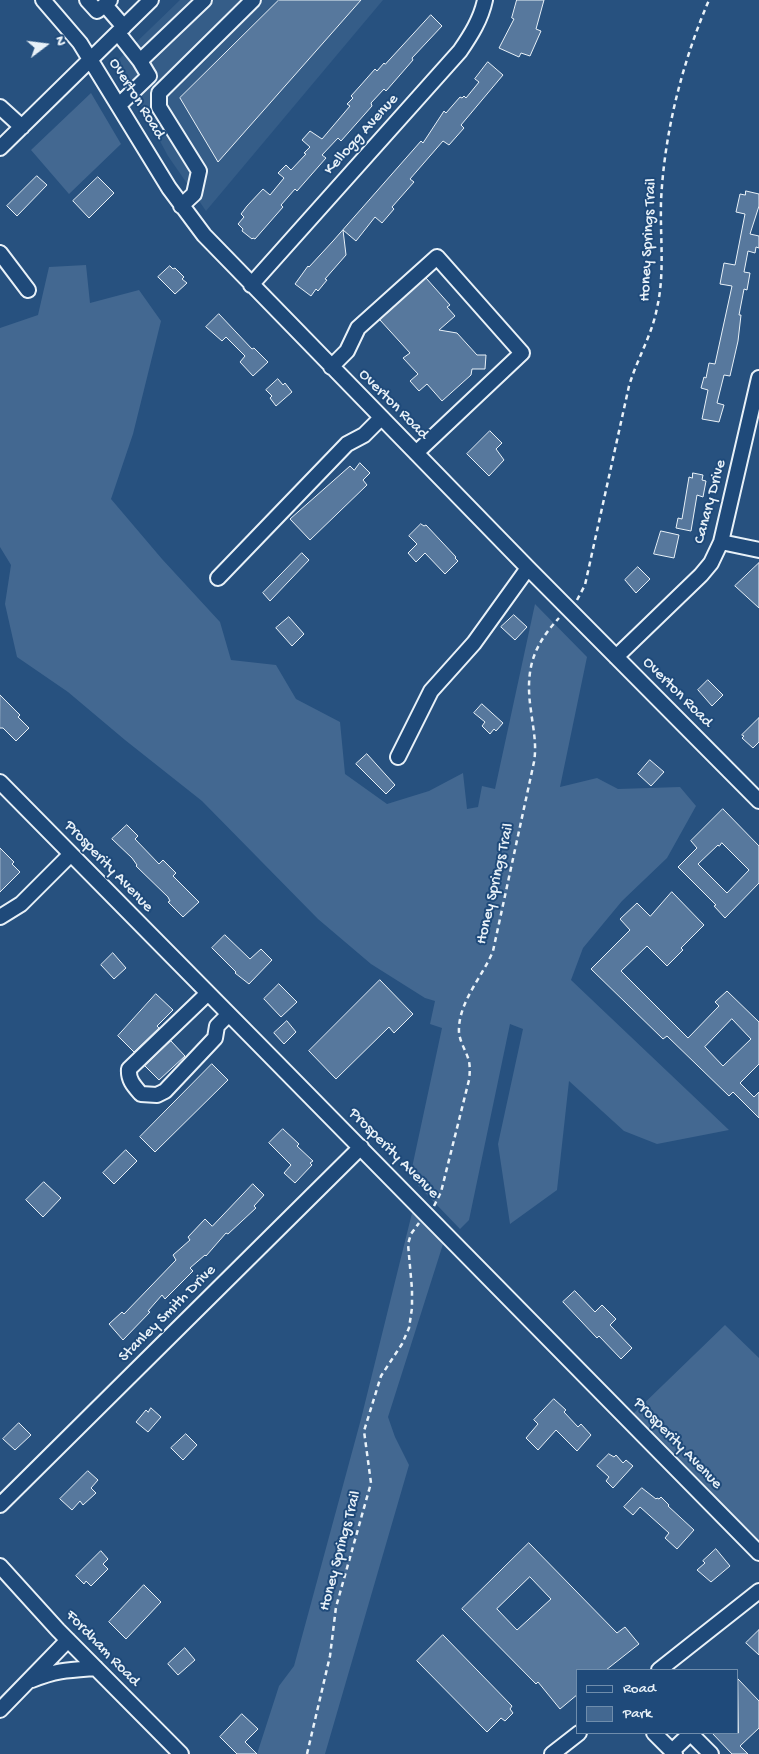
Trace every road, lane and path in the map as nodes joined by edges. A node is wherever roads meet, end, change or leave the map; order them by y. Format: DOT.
graph roads {
  1 [pos="87,0"];
  2 [pos="204,0"];
  3 [pos="253,0"];
  4 [pos="485,0"];
  5 [pos="709,0"];
  6 [pos="52,3"];
  7 [pos="107,3"];
  8 [pos="143,3"];
  9 [pos="121,30"];
  10 [pos="91,60"];
  11 [pos="140,61"];
  12 [pos="149,76"];
  13 [pos="159,93"];
  14 [pos="119,105"];
  15 [pos="0,107"];
  16 [pos="22,127"];
  17 [pos="0,148"];
  18 [pos="181,206"];
  19 [pos="0,254"];
  20 [pos="252,285"];
  21 [pos="28,290"];
  22 [pos="331,367"];
  23 [pos="759,378"];
  24 [pos="381,418"];
  25 [pos="416,453"];
  26 [pos="721,542"];
  27 [pos="759,550"];
  28 [pos="528,568"];
  29 [pos="218,578"];
  30 [pos="580,596"];
  31 [pos="558,619"];
  32 [pos="616,656"];
  33 [pos="398,757"];
  34 [pos="0,782"];
  35 [pos="759,801"];
  36 [pos="71,854"];
  37 [pos="0,917"];
  38 [pos="207,994"];
  39 [pos="228,1014"];
  40 [pos="361,1147"];
  41 [pos="432,1208"];
  42 [pos="423,1218"];
  43 [pos="0,1505"];
  44 [pos="759,1553"];
  45 [pos="0,1566"];
  46 [pos="759,1591"];
  47 [pos="68,1640"];
  48 [pos="96,1668"];
  49 [pos="660,1669"];
  50 [pos="27,1682"];
  51 [pos="0,1710"];
  52 [pos="578,1734"];
  53 [pos="655,1734"];
  54 [pos="690,1734"];
  55 [pos="692,1734"];
  56 [pos="674,1752"];
  57 [pos="181,1754"];
  58 [pos="307,1754"];
  59 [pos="552,1754"];
  60 [pos="711,1754"];
  1 -- 7 [label="street"];
  2 -- 11 [label="street"];
  3 -- 13 [label="street"];
  4 -- 20 [label="street, Kellogg Avenue"];
  5 -- 30 [label="path, Honey Springs Trail"];
  6 -- 10 [label="street, Overton Road"];
  7 -- 9 [label="street"];
  8 -- 9 [label="street"];
  9 -- 10 [label="street"];
  9 -- 11 [label="street"];
  10 -- 14 [label="street, Overton Road"];
  10 -- 16 [label="street"];
  11 -- 12 [label="street"];
  12 -- 13 [label="street"];
  12 -- 14 [label="street"];
  13 -- 18 [label="street"];
  14 -- 18 [label="street, Overton Road"];
  15 -- 16 [label="street"];
  16 -- 17 [label="street"];
  18 -- 20 [label="street, Overton Road"];
  19 -- 21 [label="street"];
  20 -- 22 [label="street, Overton Road"];
  22 -- 24 [label="street, Overton Road"];
  22 -- 25 [label="street"];
  23 -- 26 [label="street, Canary Drive"];
  24 -- 25 [label="street, Overton Road"];
  24 -- 29 [label="street"];
  25 -- 28 [label="street, Overton Road"];
  26 -- 27 [label="street"];
  26 -- 32 [label="street, Canary Drive"];
  28 -- 32 [label="street, Overton Road"];
  28 -- 33 [label="street"];
  31 -- 41 [label="path, Honey Springs Trail"];
  32 -- 35 [label="street, Overton Road"];
  34 -- 36 [label="street, Prosperity Avenue"];
  36 -- 37 [label="street"];
  36 -- 38 [label="street, Prosperity Avenue"];
  38 -- 39 [label="street, Prosperity Avenue"];
  38 -- 39 [label="street"];
  39 -- 40 [label="street, Prosperity Avenue"];
  40 -- 43 [label="street, Stanley Smith Drive"];
  40 -- 44 [label="street, Prosperity Avenue"];
  42 -- 58 [label="path, Honey Springs Trail"];
  45 -- 47 [label="street, Fordham Road"];
  46 -- 49 [label="street"];
  47 -- 48 [label="street, Fordham Road"];
  47 -- 50 [label="street"];
  48 -- 50 [label="street"];
  48 -- 57 [label="street, Fordham Road"];
  50 -- 51 [label="street"];
  52 -- 59 [label="street"];
  53 -- 56 [label="street"];
  54 -- 56 [label="street"];
  55 -- 60 [label="street"];
}
